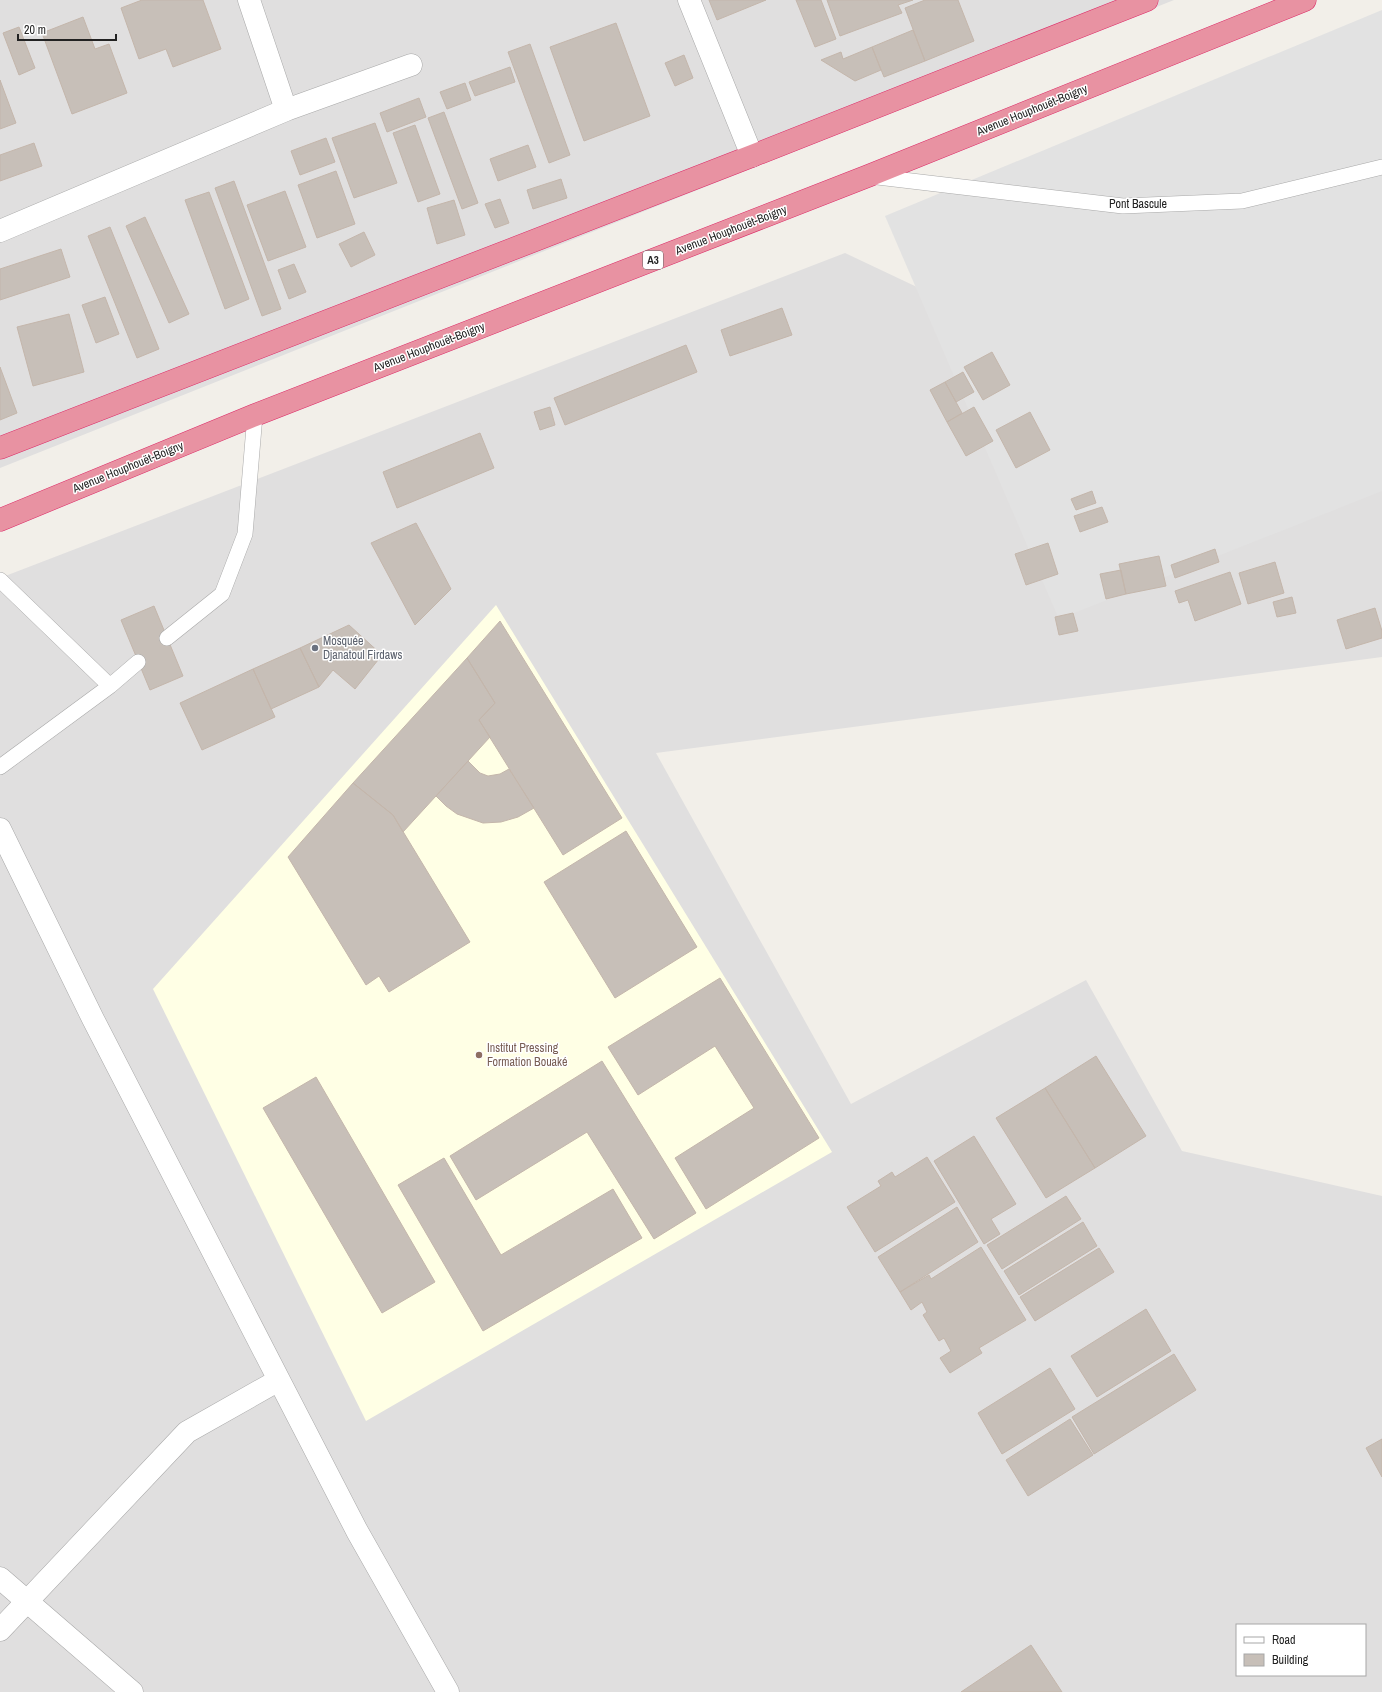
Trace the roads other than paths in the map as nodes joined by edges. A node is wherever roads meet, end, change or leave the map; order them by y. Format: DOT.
graph roads {
  1 [pos="249,0"];
  2 [pos="689,0"];
  3 [pos="1147,0"];
  4 [pos="1305,0"];
  5 [pos="411,65"];
  6 [pos="286,110"];
  7 [pos="752,156"];
  8 [pos="1382,167"];
  9 [pos="868,176"];
  10 [pos="0,230"];
  11 [pos="255,415"];
  12 [pos="0,448"];
  13 [pos="0,520"];
  14 [pos="0,580"];
  15 [pos="168,638"];
  16 [pos="138,662"];
  17 [pos="110,686"];
  18 [pos="0,767"];
  19 [pos="0,829"];
  20 [pos="279,1380"];
  21 [pos="0,1578"];
  22 [pos="27,1602"];
  23 [pos="0,1630"];
  24 [pos="132,1692"];
  25 [pos="448,1692"];
  1 -- 6 [label="street"];
  2 -- 7 [label="street"];
  3 -- 7 [label="highway"];
  4 -- 9 [label="highway, Avenue Houphouët-Boigny / A3"];
  5 -- 6 [label="street"];
  6 -- 10 [label="street"];
  7 -- 12 [label="highway"];
  8 -- 9 [label="lane, Pont Bascule"];
  9 -- 11 [label="highway, Avenue Houphouët-Boigny / A3"];
  11 -- 13 [label="highway, Avenue Houphouët-Boigny / A3"];
  11 -- 15 [label="lane"];
  14 -- 17 [label="lane"];
  16 -- 17 [label="lane"];
  17 -- 18 [label="lane"];
  19 -- 20 [label="street"];
  20 -- 22 [label="street"];
  20 -- 25 [label="street"];
  21 -- 22 [label="street"];
  22 -- 23 [label="street"];
  22 -- 24 [label="street"];
}
